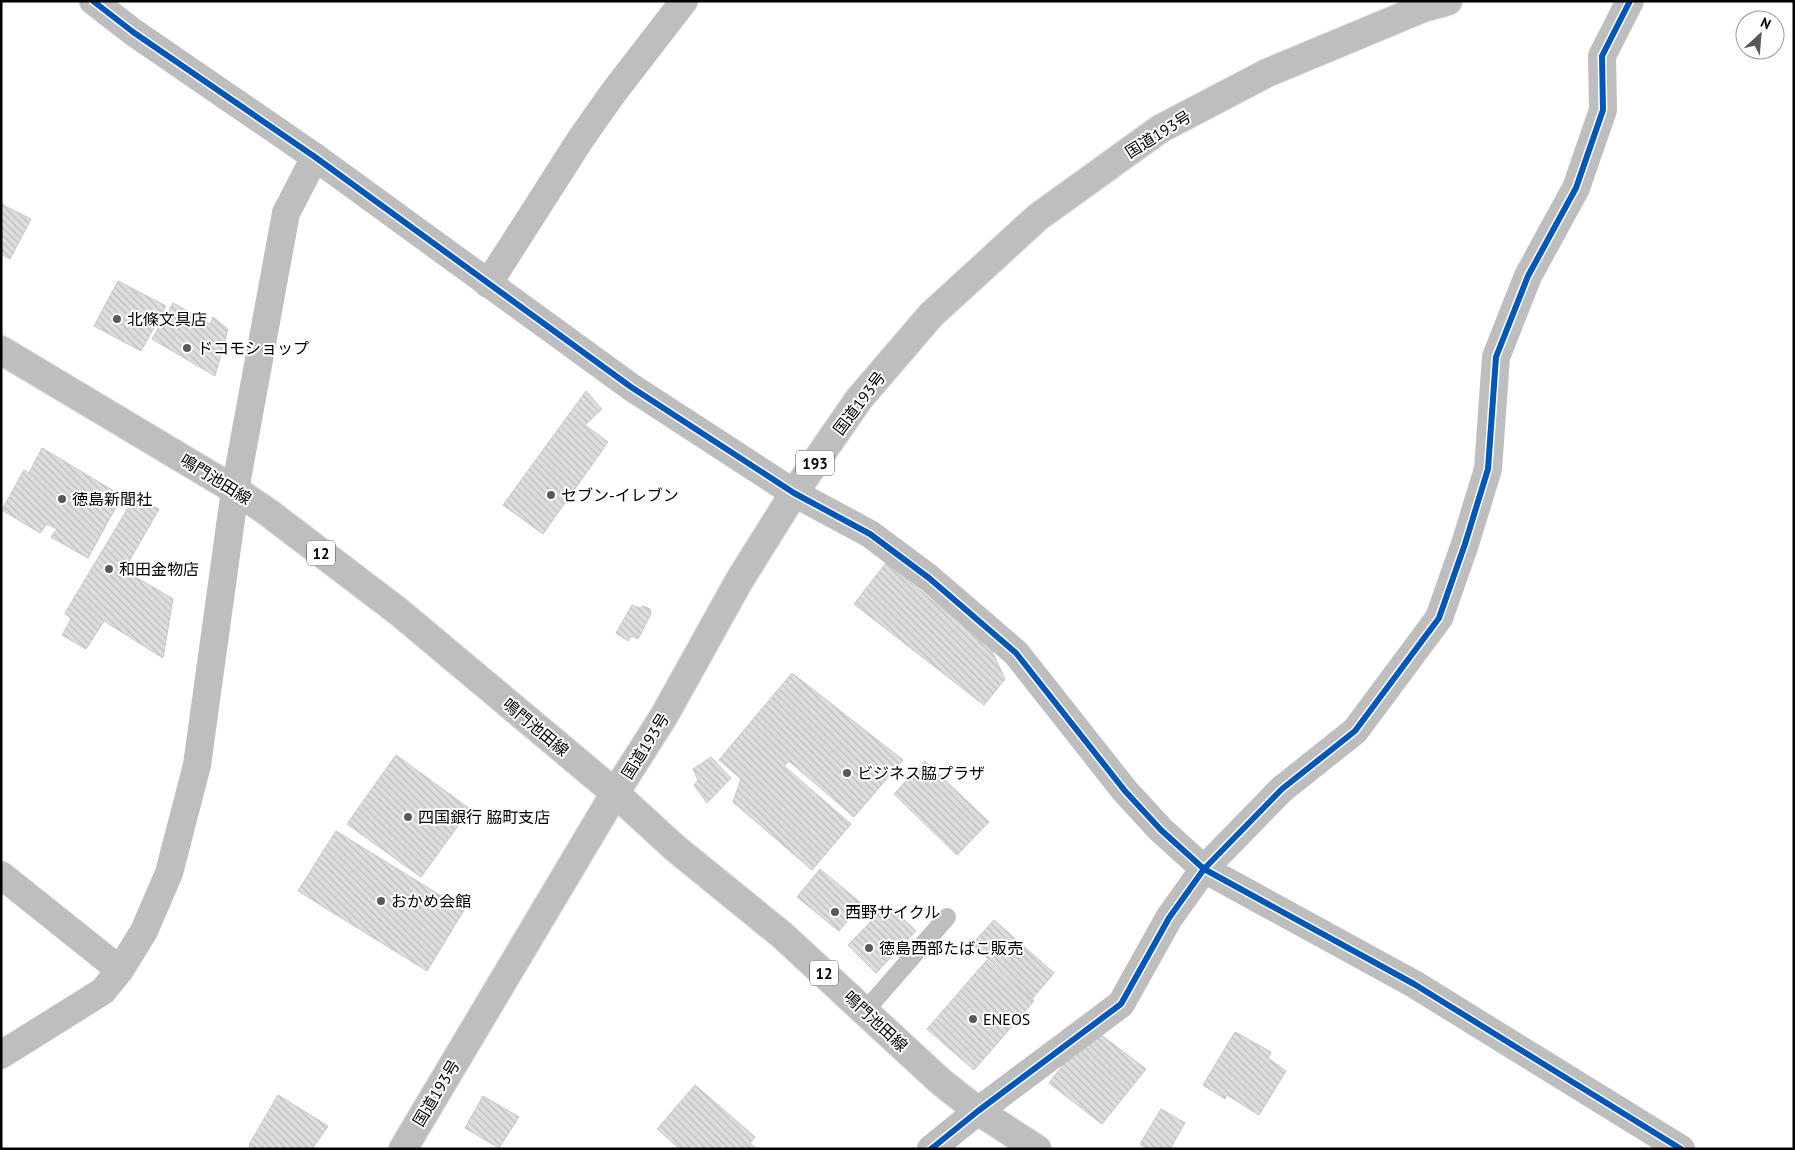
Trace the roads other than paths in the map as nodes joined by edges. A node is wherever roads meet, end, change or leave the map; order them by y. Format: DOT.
graph roads {
  1 [pos="93,1"];
  2 [pos="684,1"];
  3 [pos="1448,1"];
  4 [pos="1630,1"];
  5 [pos="315,157"];
  6 [pos="488,284"];
  7 [pos="1,350"];
  8 [pos="235,490"];
  9 [pos="794,493"];
  10 [pos="615,793"];
  11 [pos="1204,869"];
  12 [pos="1,875"];
  13 [pos="947,917"];
  14 [pos="120,970"];
  15 [pos="865,1011"];
  16 [pos="1,1055"];
  17 [pos="978,1111"];
  18 [pos="403,1149"];
  19 [pos="931,1149"];
  20 [pos="1037,1149"];
  21 [pos="1681,1149"];
  1 -- 5 [label="main road"];
  2 -- 6 [label="main road"];
  3 -- 9 [label="main road, 国道193号 / 193"];
  4 -- 11 [label="main road"];
  5 -- 6 [label="main road"];
  5 -- 8 [label="main road"];
  6 -- 9 [label="main road"];
  7 -- 8 [label="main road, 鳴門池田線 / 12"];
  8 -- 10 [label="main road, 鳴門池田線 / 12"];
  8 -- 14 [label="main road"];
  9 -- 10 [label="main road, 国道193号 / 193"];
  9 -- 11 [label="main road"];
  10 -- 15 [label="main road, 鳴門池田線 / 12"];
  10 -- 18 [label="main road, 国道193号 / 193"];
  11 -- 17 [label="main road"];
  11 -- 21 [label="main road"];
  12 -- 14 [label="main road"];
  13 -- 15 [label="lane"];
  14 -- 16 [label="main road"];
  15 -- 17 [label="main road, 鳴門池田線 / 12"];
  17 -- 19 [label="main road"];
  17 -- 20 [label="main road, 鳴門池田線 / 12"];
}
